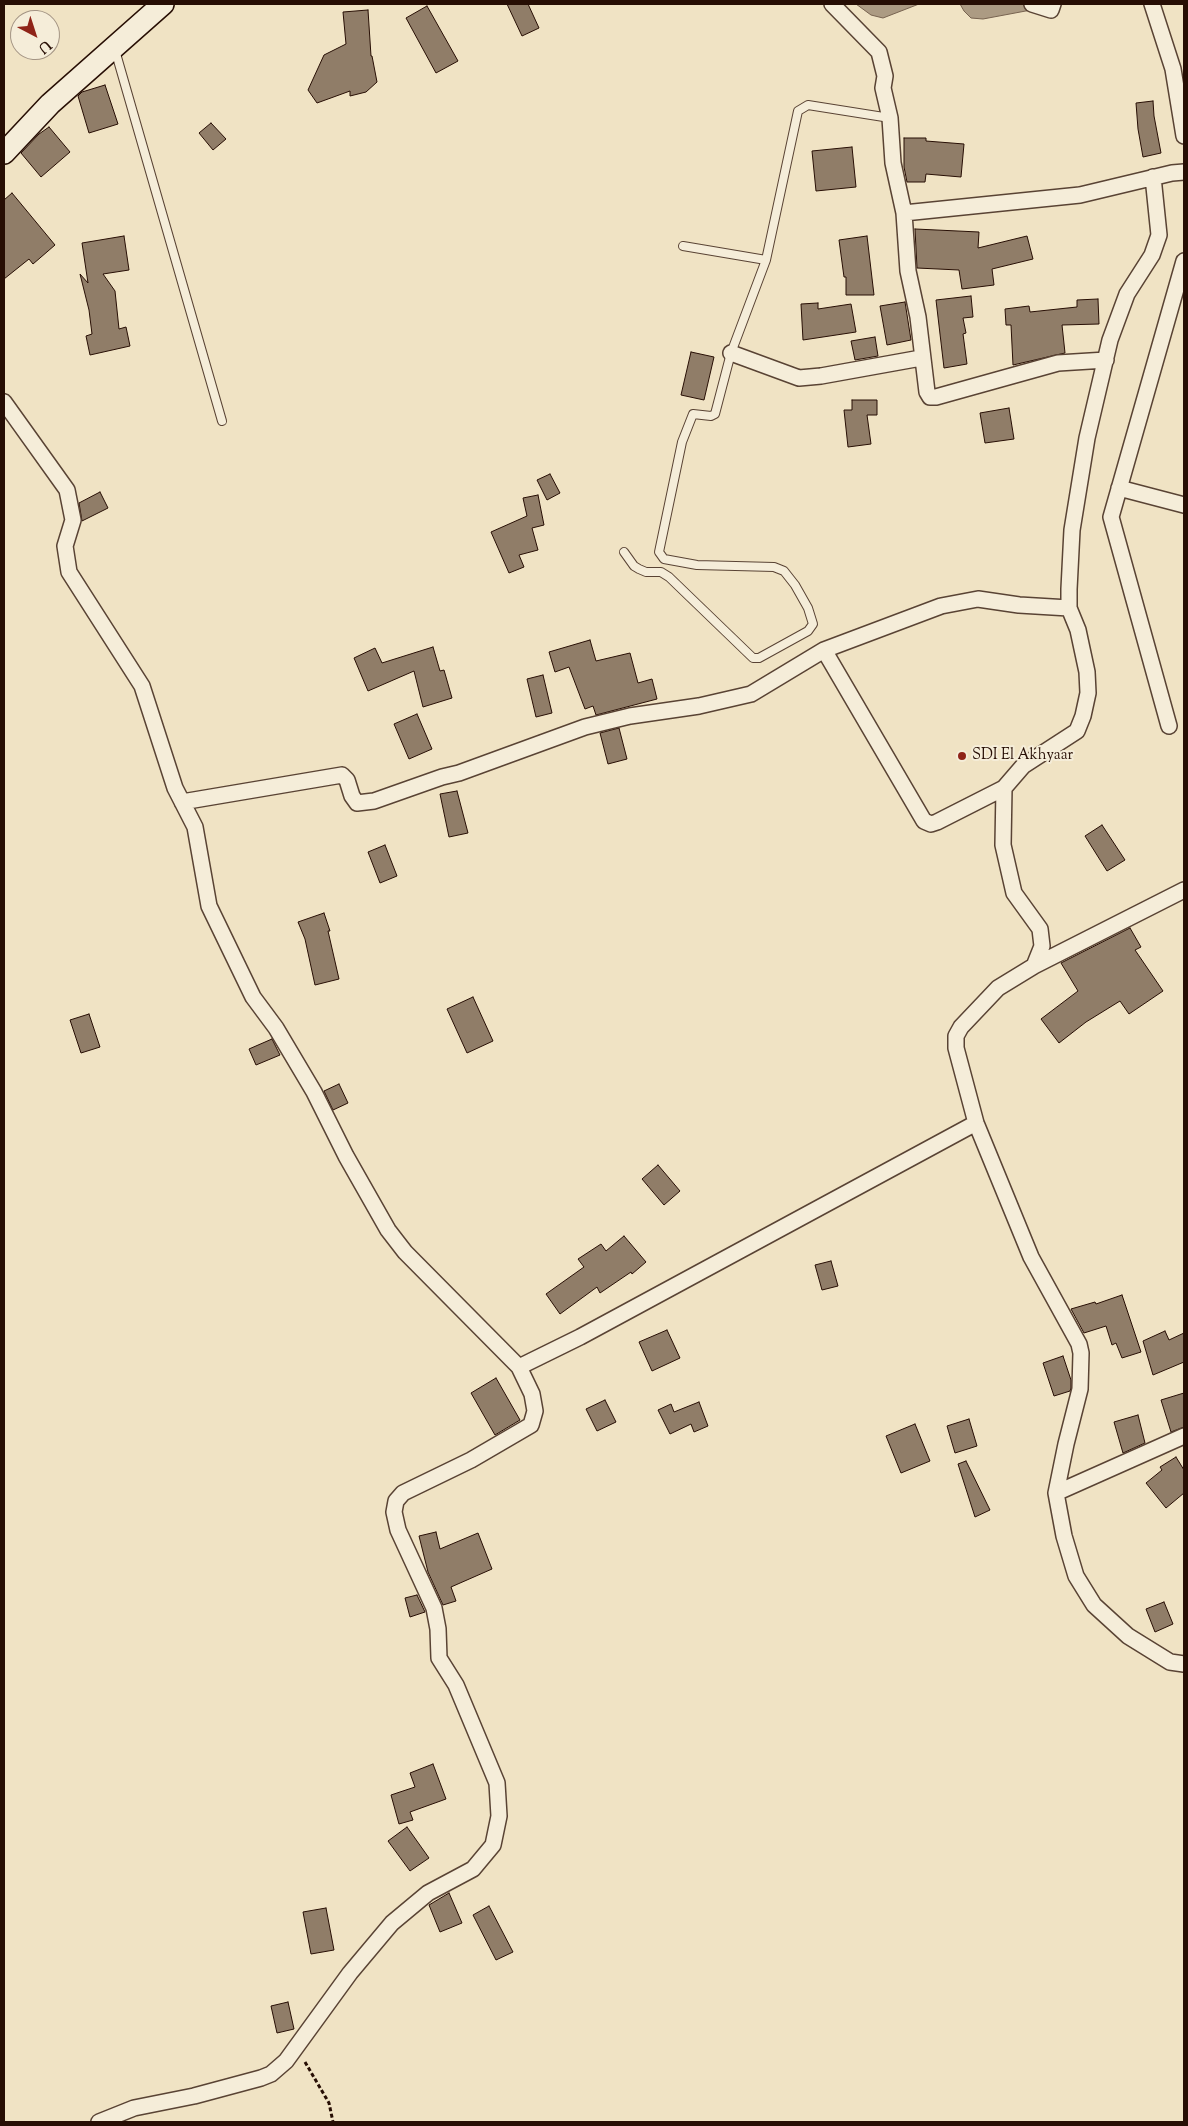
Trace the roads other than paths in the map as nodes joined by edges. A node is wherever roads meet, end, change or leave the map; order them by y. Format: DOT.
graph roads {
  1 [pos="163,4"];
  2 [pos="832,4"];
  3 [pos="1032,4"];
  4 [pos="1054,4"];
  5 [pos="1152,4"];
  6 [pos="114,48"];
  7 [pos="890,118"];
  8 [pos="1184,136"];
  9 [pos="4,153"];
  10 [pos="1184,172"];
  11 [pos="1153,177"];
  12 [pos="904,213"];
  13 [pos="683,246"];
  14 [pos="766,260"];
  15 [pos="1184,261"];
  16 [pos="731,353"];
  17 [pos="921,358"];
  18 [pos="1106,360"];
  19 [pos="4,402"];
  20 [pos="222,421"];
  21 [pos="1119,488"];
  22 [pos="1184,505"];
  23 [pos="624,552"];
  24 [pos="1070,608"];
  25 [pos="824,650"];
  26 [pos="1169,726"];
  27 [pos="1004,788"];
  28 [pos="182,802"];
  29 [pos="1184,890"];
  30 [pos="1034,966"];
  31 [pos="976,1123"];
  32 [pos="519,1367"];
  33 [pos="1184,1436"];
  34 [pos="1056,1493"];
  35 [pos="1184,1664"];
  36 [pos="99,2122"];
  1 -- 6 [label="street"];
  2 -- 7 [label="street"];
  3 -- 4 [label="street"];
  5 -- 8 [label="street"];
  6 -- 9 [label="street"];
  6 -- 20 [label="lane"];
  7 -- 12 [label="street"];
  7 -- 14 [label="lane"];
  10 -- 11 [label="street"];
  11 -- 12 [label="street"];
  11 -- 18 [label="street"];
  12 -- 17 [label="street"];
  13 -- 14 [label="lane"];
  14 -- 16 [label="lane"];
  15 -- 21 [label="street"];
  16 -- 17 [label="street"];
  16 -- 23 [label="lane"];
  17 -- 18 [label="street"];
  18 -- 24 [label="street"];
  19 -- 28 [label="street"];
  21 -- 22 [label="street"];
  21 -- 26 [label="street"];
  24 -- 25 [label="street"];
  24 -- 27 [label="street"];
  25 -- 27 [label="street"];
  25 -- 28 [label="street"];
  27 -- 30 [label="street"];
  28 -- 32 [label="street"];
  29 -- 30 [label="street"];
  30 -- 31 [label="street"];
  31 -- 32 [label="street"];
  31 -- 34 [label="street"];
  32 -- 36 [label="street"];
  33 -- 34 [label="street"];
  34 -- 35 [label="street"];
}
